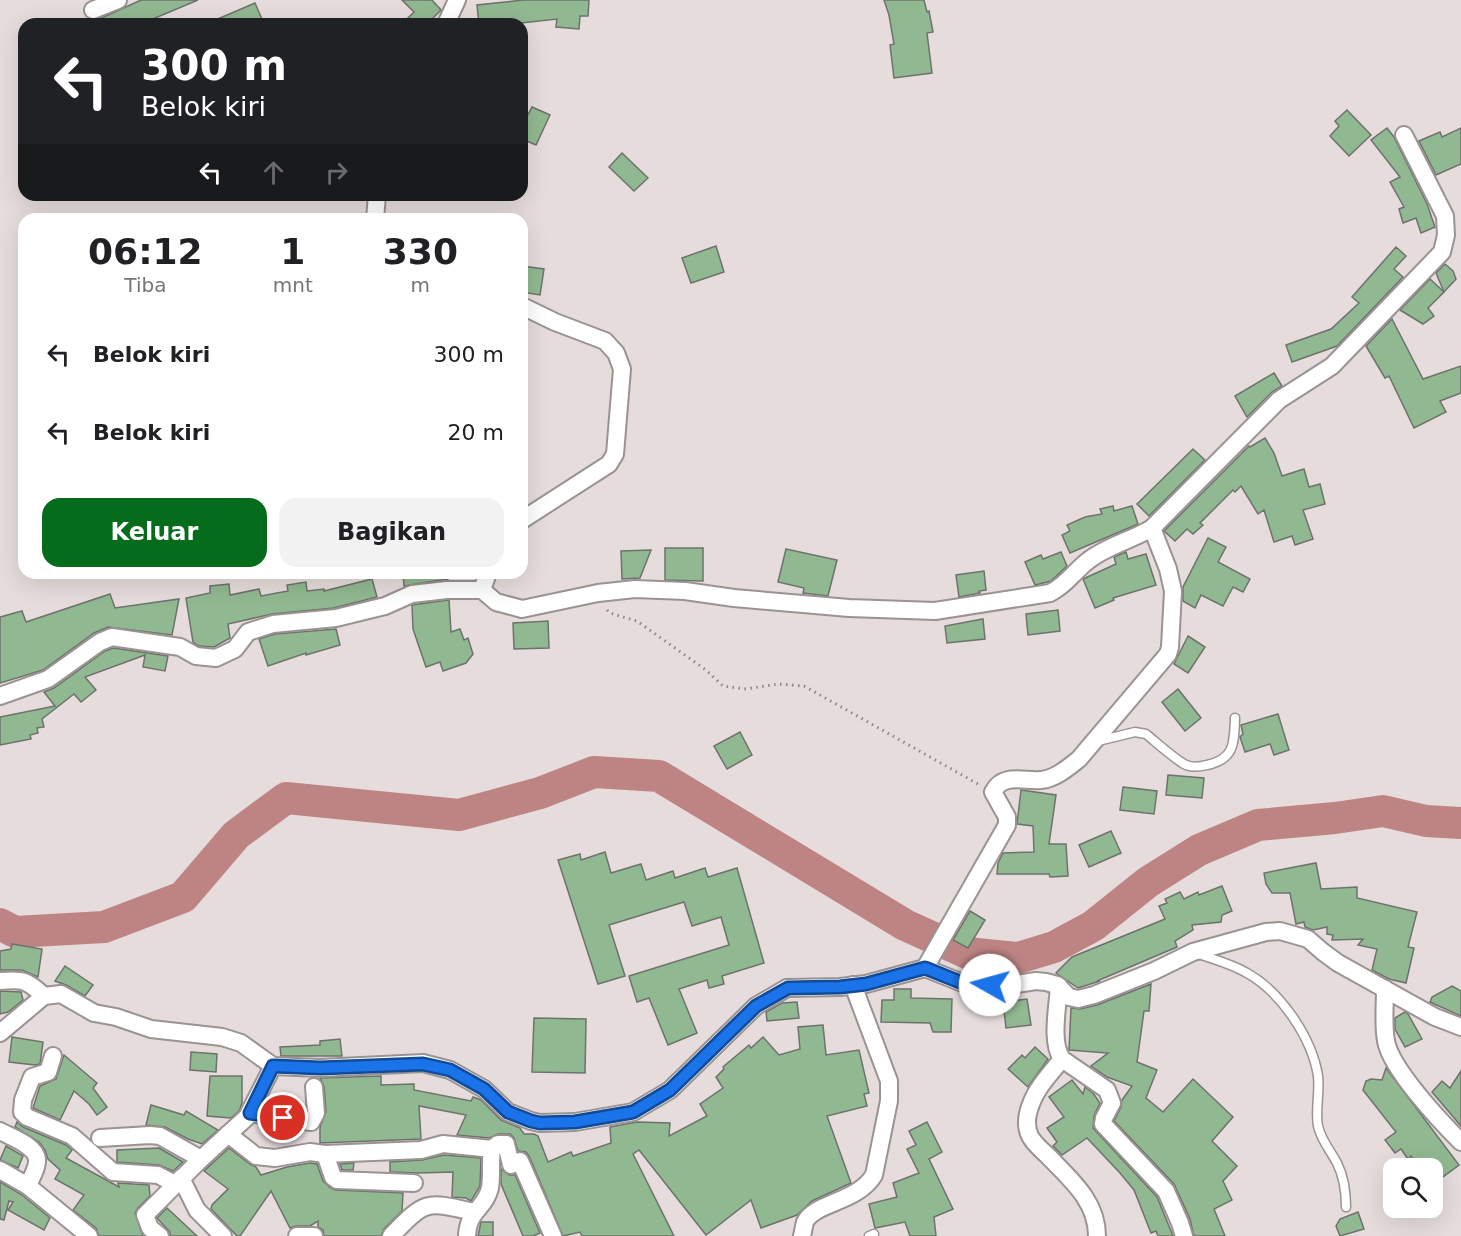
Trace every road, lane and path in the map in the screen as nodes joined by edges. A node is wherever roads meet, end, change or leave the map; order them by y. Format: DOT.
graph roads {
  1 [pos="118,0"];
  2 [pos="457,0"];
  3 [pos="93,10"];
  4 [pos="449,18"];
  5 [pos="1404,135"];
  6 [pos="528,309"];
  7 [pos="528,516"];
  8 [pos="1152,528"];
  9 [pos="486,579"];
  10 [pos="482,590"];
  11 [pos="598,592"];
  12 [pos="0,696"];
  13 [pos="1235,718"];
  14 [pos="1092,743"];
  15 [pos="993,792"];
  16 [pos="1193,952"];
  17 [pos="928,964"];
  18 [pos="0,981"];
  19 [pos="853,985"];
  20 [pos="1059,986"];
  21 [pos="1385,989"];
  22 [pos="44,996"];
  23 [pos="1461,1027"];
  24 [pos="0,1033"];
  25 [pos="53,1056"];
  26 [pos="1062,1059"];
  27 [pos="273,1066"];
  28 [pos="314,1087"];
  29 [pos="250,1113"];
  30 [pos="0,1131"];
  31 [pos="228,1134"];
  32 [pos="100,1138"];
  33 [pos="1461,1142"];
  34 [pos="492,1149"];
  35 [pos="325,1154"];
  36 [pos="201,1159"];
  37 [pos="0,1170"];
  38 [pos="178,1181"];
  39 [pos="414,1183"];
  40 [pos="28,1186"];
  41 [pos="1346,1207"];
  42 [pos="474,1212"];
  43 [pos="89,1236"];
  44 [pos="160,1236"];
  45 [pos="223,1236"];
  46 [pos="297,1236"];
  47 [pos="314,1236"];
  48 [pos="391,1236"];
  49 [pos="467,1236"];
  50 [pos="553,1236"];
  51 [pos="802,1236"];
  52 [pos="1097,1236"];
  53 [pos="1184,1236"];
  1 -- 3 [label="street"];
  2 -- 4 [label="street"];
  5 -- 8 [label="street"];
  6 -- 7 [label="street"];
  8 -- 11 [label="street"];
  8 -- 14 [label="street"];
  9 -- 10 [label="street"];
  10 -- 11 [label="street"];
  10 -- 12 [label="street"];
  11 -- 15 [label="path"];
  13 -- 14 [label="lane"];
  14 -- 15 [label="street"];
  15 -- 17 [label="street"];
  16 -- 20 [label="street"];
  16 -- 21 [label="street"];
  16 -- 41 [label="lane"];
  17 -- 19 [label="street"];
  17 -- 20 [label="street"];
  18 -- 22 [label="street"];
  19 -- 27 [label="street"];
  19 -- 51 [label="street"];
  20 -- 26 [label="street"];
  21 -- 23 [label="street"];
  21 -- 33 [label="street"];
  22 -- 24 [label="street"];
  22 -- 27 [label="street"];
  25 -- 38 [label="street"];
  26 -- 52 [label="street"];
  26 -- 53 [label="street"];
  27 -- 29 [label="street"];
  28 -- 29 [label="street"];
  29 -- 31 [label="street"];
  30 -- 40 [label="street"];
  31 -- 35 [label="street"];
  31 -- 36 [label="street"];
  32 -- 36 [label="street"];
  34 -- 35 [label="street"];
  34 -- 42 [label="street"];
  34 -- 50 [label="street"];
  35 -- 39 [label="street"];
  36 -- 38 [label="street"];
  37 -- 40 [label="street"];
  38 -- 44 [label="street"];
  38 -- 45 [label="street"];
  40 -- 43 [label="street"];
  42 -- 48 [label="street"];
  42 -- 49 [label="street"];
  46 -- 47 [label="street"];
}
